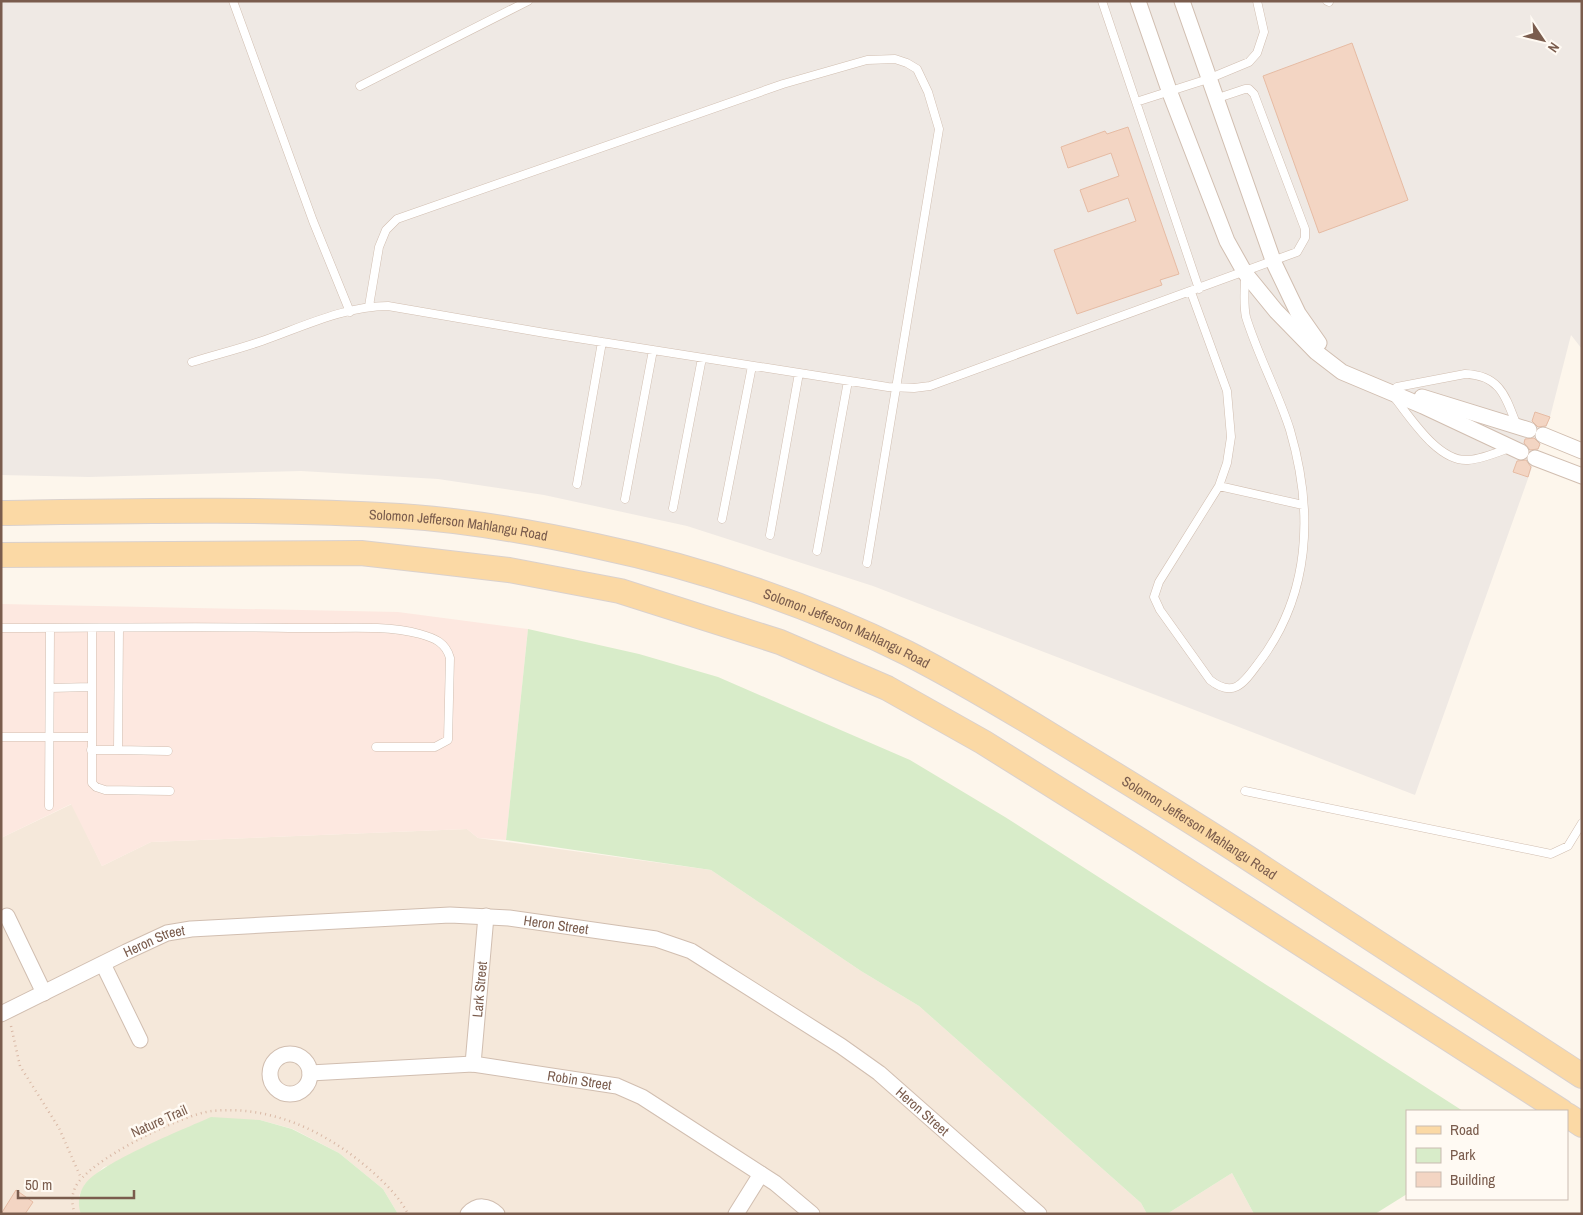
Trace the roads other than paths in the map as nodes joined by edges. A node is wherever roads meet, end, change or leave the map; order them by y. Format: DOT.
graph roads {
  1 [pos="233,1"];
  2 [pos="528,1"];
  3 [pos="1102,1"];
  4 [pos="1138,1"];
  5 [pos="1182,1"];
  6 [pos="1257,1"];
  7 [pos="1208,79"];
  8 [pos="360,86"];
  9 [pos="1170,93"];
  10 [pos="1215,100"];
  11 [pos="1136,102"];
  12 [pos="1274,263"];
  13 [pos="1245,273"];
  14 [pos="1199,289"];
  15 [pos="1191,292"];
  16 [pos="370,306"];
  17 [pos="350,312"];
  18 [pos="602,342"];
  19 [pos="652,350"];
  20 [pos="702,358"];
  21 [pos="192,362"];
  22 [pos="752,366"];
  23 [pos="799,373"];
  24 [pos="848,381"];
  25 [pos="898,388"];
  26 [pos="1394,391"];
  27 [pos="1530,431"];
  28 [pos="1582,451"];
  29 [pos="1522,452"];
  30 [pos="1582,476"];
  31 [pos="577,484"];
  32 [pos="1219,486"];
  33 [pos="625,499"];
  34 [pos="1303,505"];
  35 [pos="673,508"];
  36 [pos="1,512"];
  37 [pos="722,519"];
  38 [pos="770,535"];
  39 [pos="817,551"];
  40 [pos="1,555"];
  41 [pos="867,563"];
  42 [pos="1,628"];
  43 [pos="50,628"];
  44 [pos="92,628"];
  45 [pos="119,628"];
  46 [pos="91,687"];
  47 [pos="50,688"];
  48 [pos="1,737"];
  49 [pos="49,737"];
  50 [pos="91,737"];
  51 [pos="376,747"];
  52 [pos="91,750"];
  53 [pos="118,750"];
  54 [pos="168,751"];
  55 [pos="170,791"];
  56 [pos="1245,791"];
  57 [pos="49,806"];
  58 [pos="1582,824"];
  59 [pos="7,916"];
  60 [pos="486,916"];
  61 [pos="103,964"];
  62 [pos="44,993"];
  63 [pos="6,1018"];
  64 [pos="140,1040"];
  65 [pos="473,1064"];
  66 [pos="310,1073"];
  67 [pos="1582,1076"];
  68 [pos="1559,1110"];
  69 [pos="1568,1116"];
  70 [pos="1582,1124"];
  71 [pos="761,1174"];
  72 [pos="468,1214"];
  73 [pos="497,1214"];
  74 [pos="736,1214"];
  75 [pos="812,1214"];
  76 [pos="1038,1214"];
  1 -- 17 [label="lane"];
  2 -- 8 [label="lane"];
  3 -- 11 [label="lane"];
  4 -- 9 [label="street"];
  5 -- 7 [label="street"];
  6 -- 7 [label="lane"];
  7 -- 9 [label="lane"];
  7 -- 10 [label="street"];
  9 -- 11 [label="lane"];
  9 -- 13 [label="street"];
  10 -- 12 [label="street"];
  10 -- 12 [label="lane"];
  11 -- 14 [label="lane"];
  12 -- 13 [label="lane"];
  12 -- 26 [label="street"];
  13 -- 14 [label="lane"];
  13 -- 26 [label="street"];
  13 -- 34 [label="lane"];
  14 -- 15 [label="lane"];
  15 -- 25 [label="lane"];
  15 -- 32 [label="lane"];
  16 -- 17 [label="lane"];
  16 -- 18 [label="lane"];
  16 -- 25 [label="lane"];
  17 -- 21 [label="lane"];
  18 -- 19 [label="lane"];
  18 -- 31 [label="lane"];
  19 -- 20 [label="lane"];
  19 -- 33 [label="lane"];
  20 -- 22 [label="lane"];
  20 -- 35 [label="lane"];
  22 -- 23 [label="lane"];
  22 -- 37 [label="lane"];
  23 -- 24 [label="lane"];
  23 -- 38 [label="lane"];
  24 -- 25 [label="lane"];
  24 -- 39 [label="lane"];
  25 -- 41 [label="lane"];
  26 -- 27 [label="street"];
  26 -- 27 [label="lane"];
  26 -- 29 [label="street"];
  26 -- 29 [label="lane"];
  27 -- 28 [label="street"];
  29 -- 30 [label="street"];
  32 -- 34 [label="lane"];
  32 -- 34 [label="lane"];
  36 -- 67 [label="main road, Solomon Jefferson Mahlangu Road"];
  40 -- 68 [label="main road"];
  42 -- 43 [label="lane"];
  43 -- 44 [label="lane"];
  43 -- 47 [label="lane"];
  44 -- 45 [label="lane"];
  44 -- 46 [label="lane"];
  45 -- 51 [label="lane"];
  45 -- 53 [label="lane"];
  46 -- 47 [label="lane"];
  46 -- 50 [label="lane"];
  47 -- 49 [label="lane"];
  48 -- 49 [label="lane"];
  49 -- 50 [label="lane"];
  49 -- 57 [label="lane"];
  50 -- 52 [label="lane"];
  52 -- 53 [label="lane"];
  52 -- 55 [label="lane"];
  53 -- 54 [label="lane"];
  56 -- 58 [label="lane"];
  59 -- 62 [label="street"];
  60 -- 61 [label="street, Heron Street"];
  60 -- 65 [label="street, Lark Street"];
  60 -- 76 [label="street, Heron Street"];
  61 -- 62 [label="street, Heron Street"];
  61 -- 64 [label="street"];
  62 -- 63 [label="street, Heron Street"];
  65 -- 66 [label="street, Robin Street"];
  65 -- 71 [label="street, Robin Street"];
  69 -- 70 [label="main road"];
  71 -- 74 [label="street"];
  71 -- 75 [label="street, Robin Street"];
  72 -- 73 [label="street"];
}
